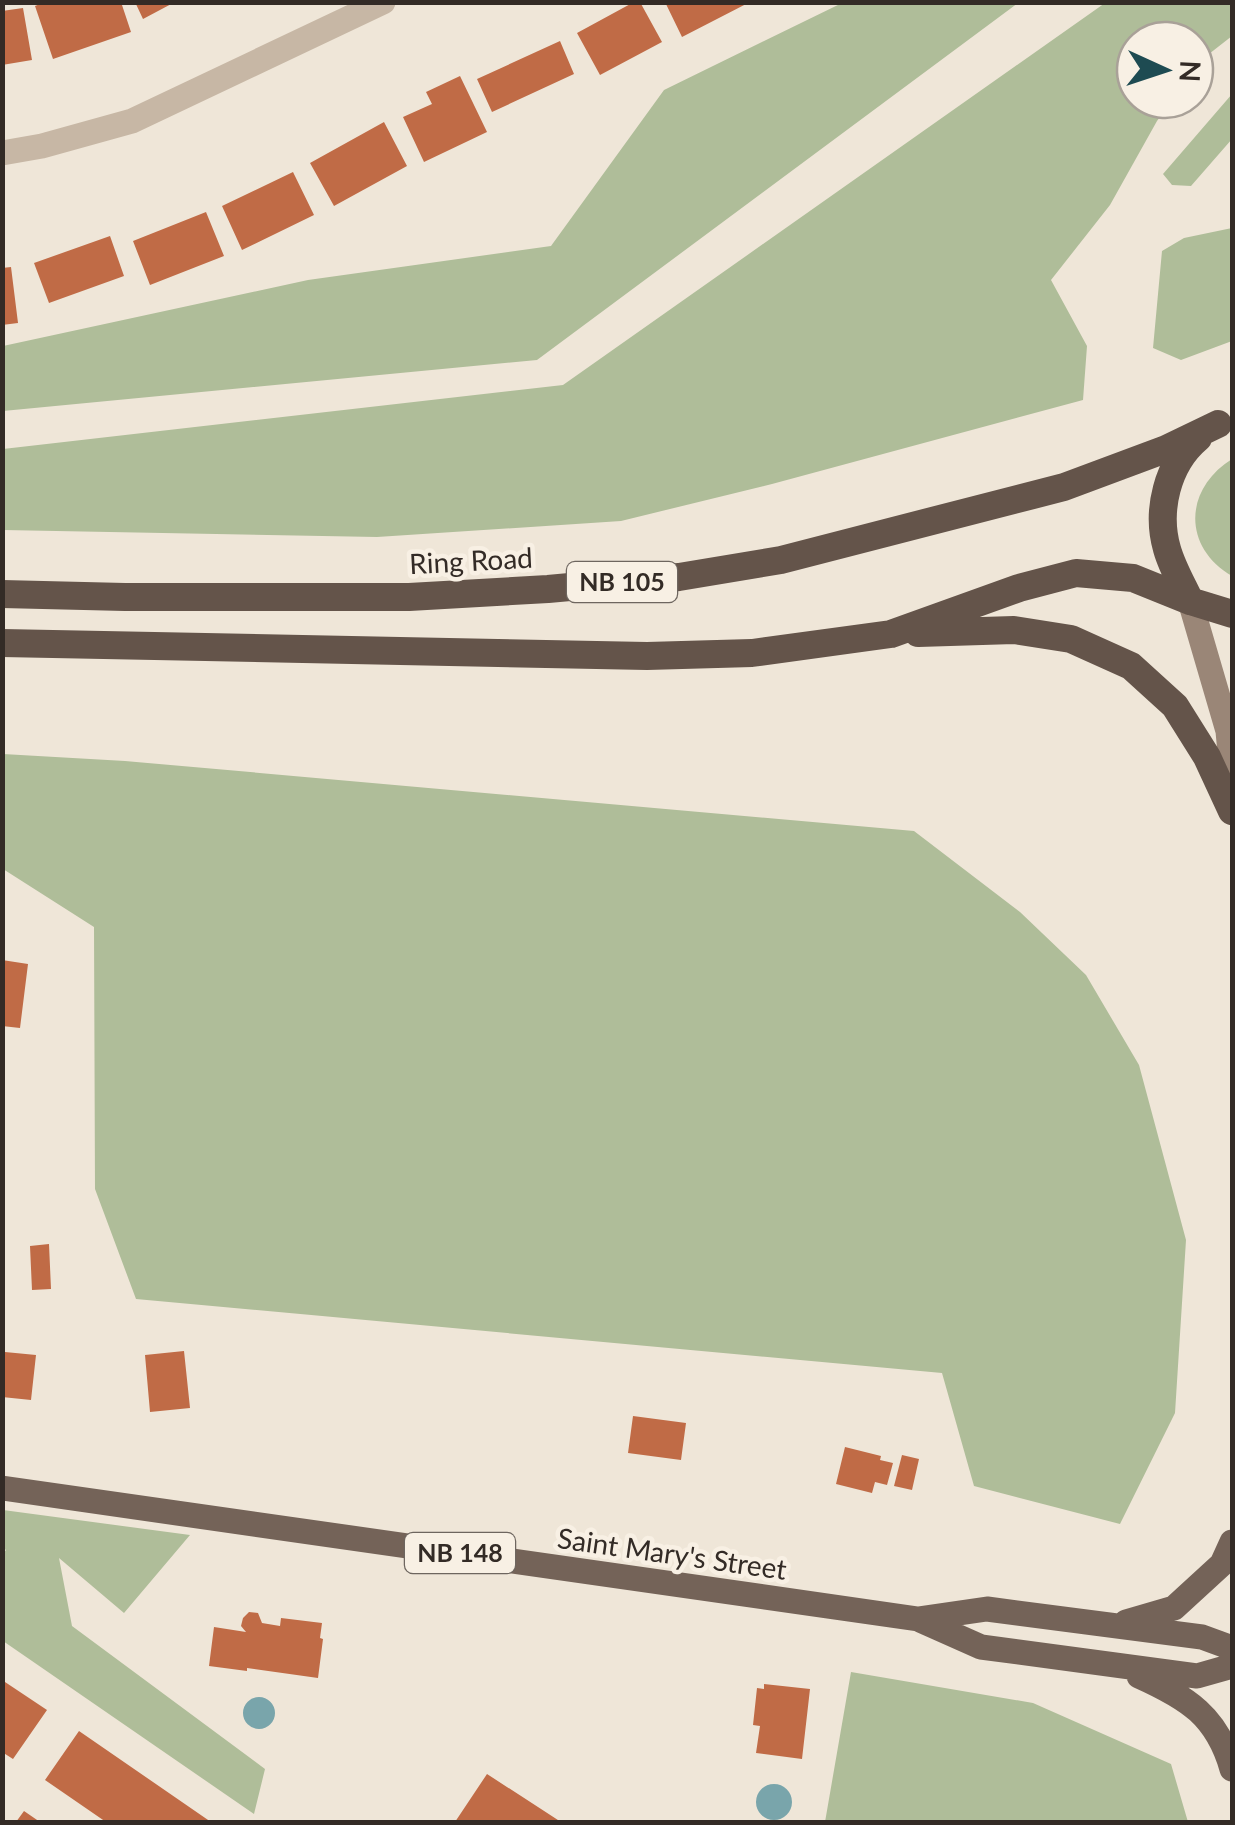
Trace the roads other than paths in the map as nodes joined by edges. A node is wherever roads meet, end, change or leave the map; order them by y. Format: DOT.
graph roads {
  1 [pos="383,2"];
  2 [pos="2,153"];
  3 [pos="1225,422"];
  4 [pos="2,594"];
  5 [pos="1190,601"];
  6 [pos="1232,614"];
  7 [pos="892,634"];
  8 [pos="2,643"];
  9 [pos="1232,774"];
  10 [pos="1232,810"];
  11 [pos="2,1488"];
  12 [pos="1232,1542"];
  13 [pos="918,1619"];
  14 [pos="1115,1625"];
  15 [pos="1232,1648"];
  16 [pos="1112,1664"];
  17 [pos="1232,1666"];
  18 [pos="1232,1769"];
  1 -- 2 [label="street"];
  3 -- 4 [label="highway, Ring Road / NB 105"];
  3 -- 5 [label="highway"];
  5 -- 6 [label="highway"];
  5 -- 7 [label="highway"];
  5 -- 9 [label="main road"];
  7 -- 8 [label="highway"];
  7 -- 10 [label="highway"];
  11 -- 13 [label="main road, Saint Mary's Street / NB 148"];
  12 -- 14 [label="main road"];
  13 -- 14 [label="main road, Saint Mary's Street / NB 148"];
  13 -- 16 [label="main road, Saint Mary's Street / NB 148"];
  14 -- 15 [label="main road, Saint Mary's Street / NB 148"];
  16 -- 17 [label="main road, Saint Mary's Street / NB 148"];
  16 -- 18 [label="main road"];
}
